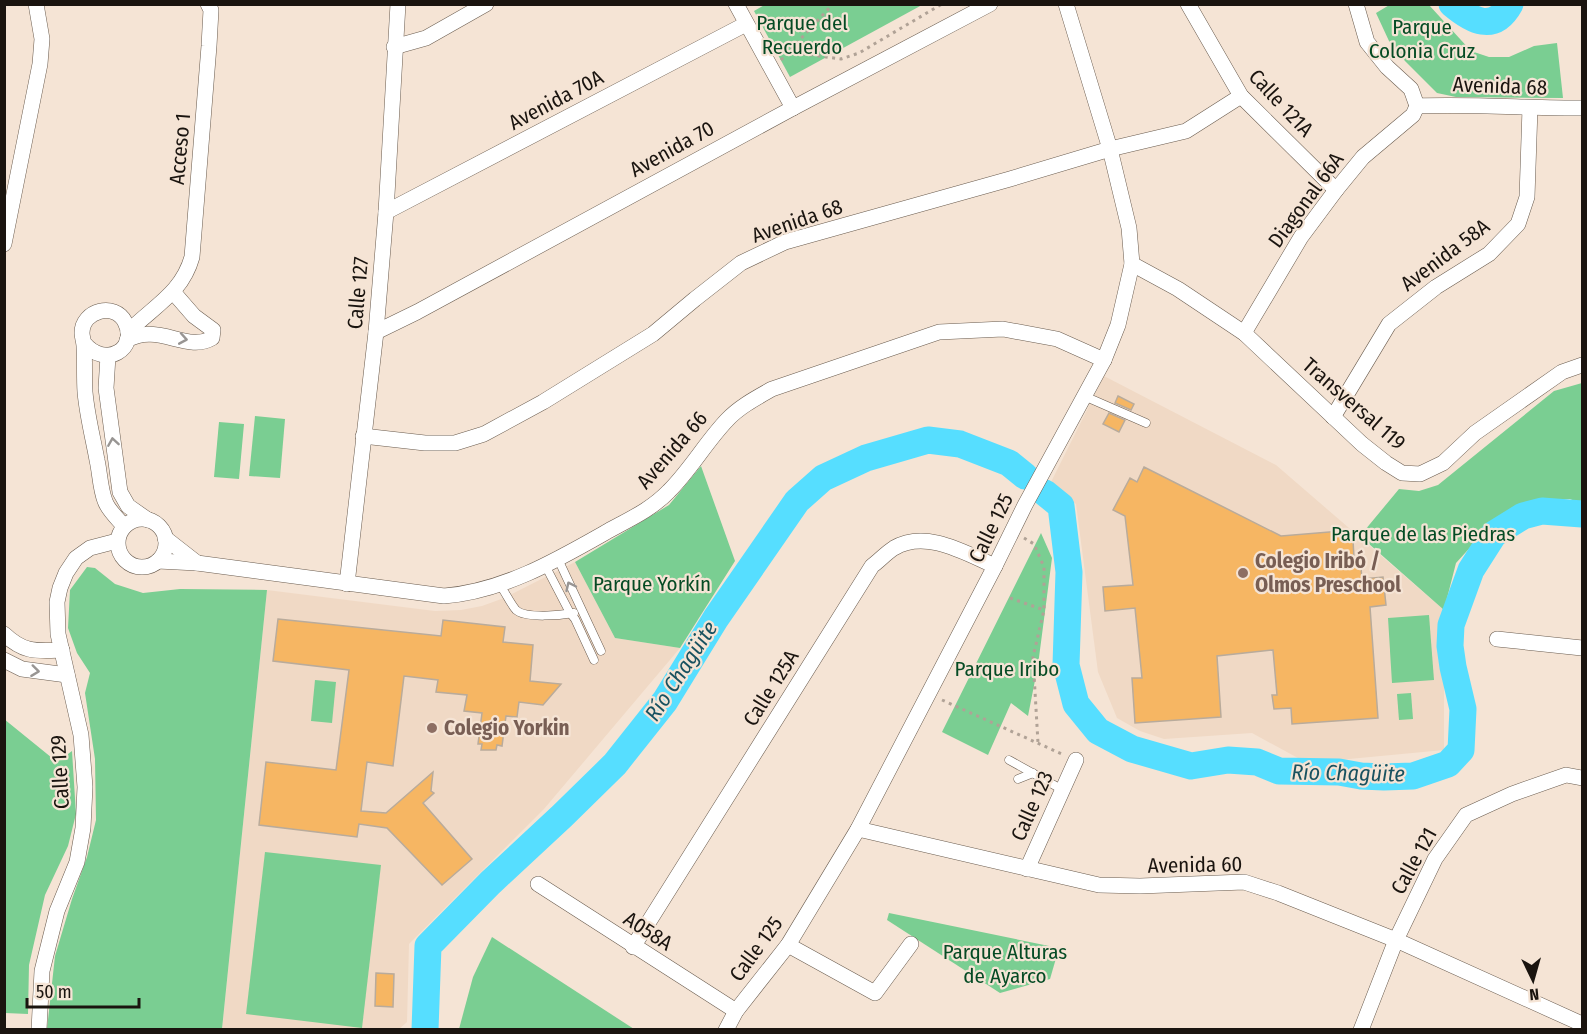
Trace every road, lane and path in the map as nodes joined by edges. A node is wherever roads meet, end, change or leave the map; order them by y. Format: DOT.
graph roads {
  1 [pos="36,4"];
  2 [pos="398,4"];
  3 [pos="486,4"];
  4 [pos="736,4"];
  5 [pos="833,4"];
  6 [pos="942,4"];
  7 [pos="990,4"];
  8 [pos="1066,4"];
  9 [pos="1188,4"];
  10 [pos="1356,4"];
  11 [pos="211,6"];
  12 [pos="746,24"];
  13 [pos="755,39"];
  14 [pos="394,47"];
  15 [pos="790,52"];
  16 [pos="781,60"];
  17 [pos="1241,96"];
  18 [pos="1417,106"];
  19 [pos="793,108"];
  20 [pos="1530,108"];
  21 [pos="1582,108"];
  22 [pos="1110,149"];
  23 [pos="1336,190"];
  24 [pos="386,212"];
  25 [pos="4,244"];
  26 [pos="1132,264"];
  27 [pos="174,293"];
  28 [pos="115,312"];
  29 [pos="146,314"];
  30 [pos="376,332"];
  31 [pos="1244,333"];
  32 [pos="128,336"];
  33 [pos="84,343"];
  34 [pos="108,356"];
  35 [pos="1104,360"];
  36 [pos="1582,365"];
  37 [pos="1084,396"];
  38 [pos="1333,417"];
  39 [pos="1146,423"];
  40 [pos="363,436"];
  41 [pos="148,520"];
  42 [pos="124,526"];
  43 [pos="1012,532"];
  44 [pos="165,538"];
  45 [pos="117,542"];
  46 [pos="158,561"];
  47 [pos="551,562"];
  48 [pos="197,563"];
  49 [pos="995,566"];
  50 [pos="347,584"];
  51 [pos="500,585"];
  52 [pos="1010,598"];
  53 [pos="1044,610"];
  54 [pos="582,611"];
  55 [pos="570,613"];
  56 [pos="4,634"];
  57 [pos="1497,639"];
  58 [pos="1582,648"];
  59 [pos="62,650"];
  60 [pos="602,651"];
  61 [pos="4,660"];
  62 [pos="594,660"];
  63 [pos="67,675"];
  64 [pos="929,694"];
  65 [pos="1038,743"];
  66 [pos="1009,760"];
  67 [pos="1076,760"];
  68 [pos="1033,773"];
  69 [pos="1582,777"];
  70 [pos="1018,779"];
  71 [pos="1063,790"];
  72 [pos="858,829"];
  73 [pos="1027,869"];
  74 [pos="538,884"];
  75 [pos="1396,940"];
  76 [pos="912,944"];
  77 [pos="788,945"];
  78 [pos="633,946"];
  79 [pos="736,1011"];
  80 [pos="1582,1024"];
  81 [pos="39,1025"];
  82 [pos="726,1029"];
  83 [pos="1361,1029"];
  1 -- 25 [label="street"];
  2 -- 14 [label="street, Calle 127"];
  3 -- 14 [label="street"];
  4 -- 12 [label="street"];
  5 -- 15 [label="path"];
  6 -- 15 [label="path"];
  7 -- 19 [label="street, Avenida 70"];
  8 -- 22 [label="street, Calle 125"];
  9 -- 17 [label="street, Calle 121A"];
  10 -- 18 [label="street"];
  11 -- 27 [label="street, Acceso 1"];
  12 -- 13 [label="street"];
  12 -- 24 [label="street, Avenida 70A"];
  13 -- 15 [label="path"];
  13 -- 19 [label="street"];
  14 -- 24 [label="street, Calle 127"];
  15 -- 16 [label="path"];
  17 -- 22 [label="street, Avenida 68"];
  17 -- 23 [label="street, Calle 121A"];
  18 -- 20 [label="street, Avenida 68"];
  18 -- 23 [label="street, Diagonal 66A"];
  19 -- 30 [label="street, Avenida 70"];
  20 -- 21 [label="street, Avenida 68"];
  20 -- 38 [label="street, Avenida 58A"];
  22 -- 26 [label="street, Calle 125"];
  22 -- 40 [label="street, Avenida 68"];
  23 -- 31 [label="street, Diagonal 66A"];
  24 -- 30 [label="street, Calle 127"];
  26 -- 31 [label="street, Transversal 119"];
  26 -- 35 [label="street, Calle 125"];
  27 -- 29 [label="street, Acceso 1"];
  32 -- 27 [label="street, Acceso 1, one-way"];
  28 -- 29 [label="street"];
  28 -- 32 [label="street"];
  28 -- 33 [label="street"];
  29 -- 32 [label="street, Acceso 1"];
  30 -- 40 [label="street, Calle 127"];
  31 -- 38 [label="street, Transversal 119"];
  32 -- 34 [label="street, Acceso 1"];
  33 -- 34 [label="street"];
  33 -- 42 [label="street"];
  41 -- 34 [label="street, one-way"];
  35 -- 37 [label="street, Calle 125"];
  35 -- 47 [label="street, Avenida 66"];
  36 -- 38 [label="street, Transversal 119"];
  37 -- 39 [label="lane"];
  37 -- 43 [label="street, Calle 125"];
  40 -- 50 [label="street, Calle 127"];
  41 -- 42 [label="street"];
  41 -- 44 [label="street"];
  42 -- 45 [label="street"];
  43 -- 49 [label="street, Calle 125"];
  43 -- 53 [label="path"];
  44 -- 46 [label="street"];
  44 -- 48 [label="street"];
  45 -- 46 [label="street"];
  45 -- 59 [label="street, Calle 129"];
  46 -- 48 [label="street, Avenida 66"];
  47 -- 51 [label="street, Avenida 66"];
  54 -- 47 [label="lane, one-way"];
  47 -- 55 [label="lane"];
  48 -- 50 [label="street, Avenida 66"];
  49 -- 64 [label="street, Calle 125"];
  49 -- 78 [label="street, Calle 125A"];
  50 -- 51 [label="street, Avenida 66"];
  51 -- 55 [label="lane"];
  52 -- 53 [label="path"];
  53 -- 65 [label="path"];
  54 -- 55 [label="lane"];
  54 -- 60 [label="lane"];
  55 -- 62 [label="lane"];
  56 -- 59 [label="street"];
  57 -- 58 [label="street"];
  59 -- 63 [label="street, Calle 129"];
  61 -- 63 [label="street, one-way"];
  63 -- 81 [label="street, Calle 129"];
  64 -- 65 [label="path"];
  64 -- 72 [label="street, Calle 125"];
  65 -- 67 [label="path"];
  66 -- 68 [label="lane"];
  67 -- 71 [label="street, Calle 123"];
  68 -- 70 [label="lane"];
  68 -- 71 [label="lane"];
  69 -- 75 [label="street, Calle 121"];
  71 -- 73 [label="street, Calle 123"];
  72 -- 73 [label="street, Avenida 60"];
  72 -- 77 [label="street, Calle 125"];
  73 -- 75 [label="street, Avenida 60"];
  74 -- 78 [label="street, A058A"];
  75 -- 80 [label="street, Avenida 60"];
  75 -- 83 [label="street, Calle 121"];
  76 -- 77 [label="street"];
  77 -- 79 [label="street, Calle 125"];
  78 -- 79 [label="street, A058A"];
  79 -- 82 [label="street, Calle 125"];
}
